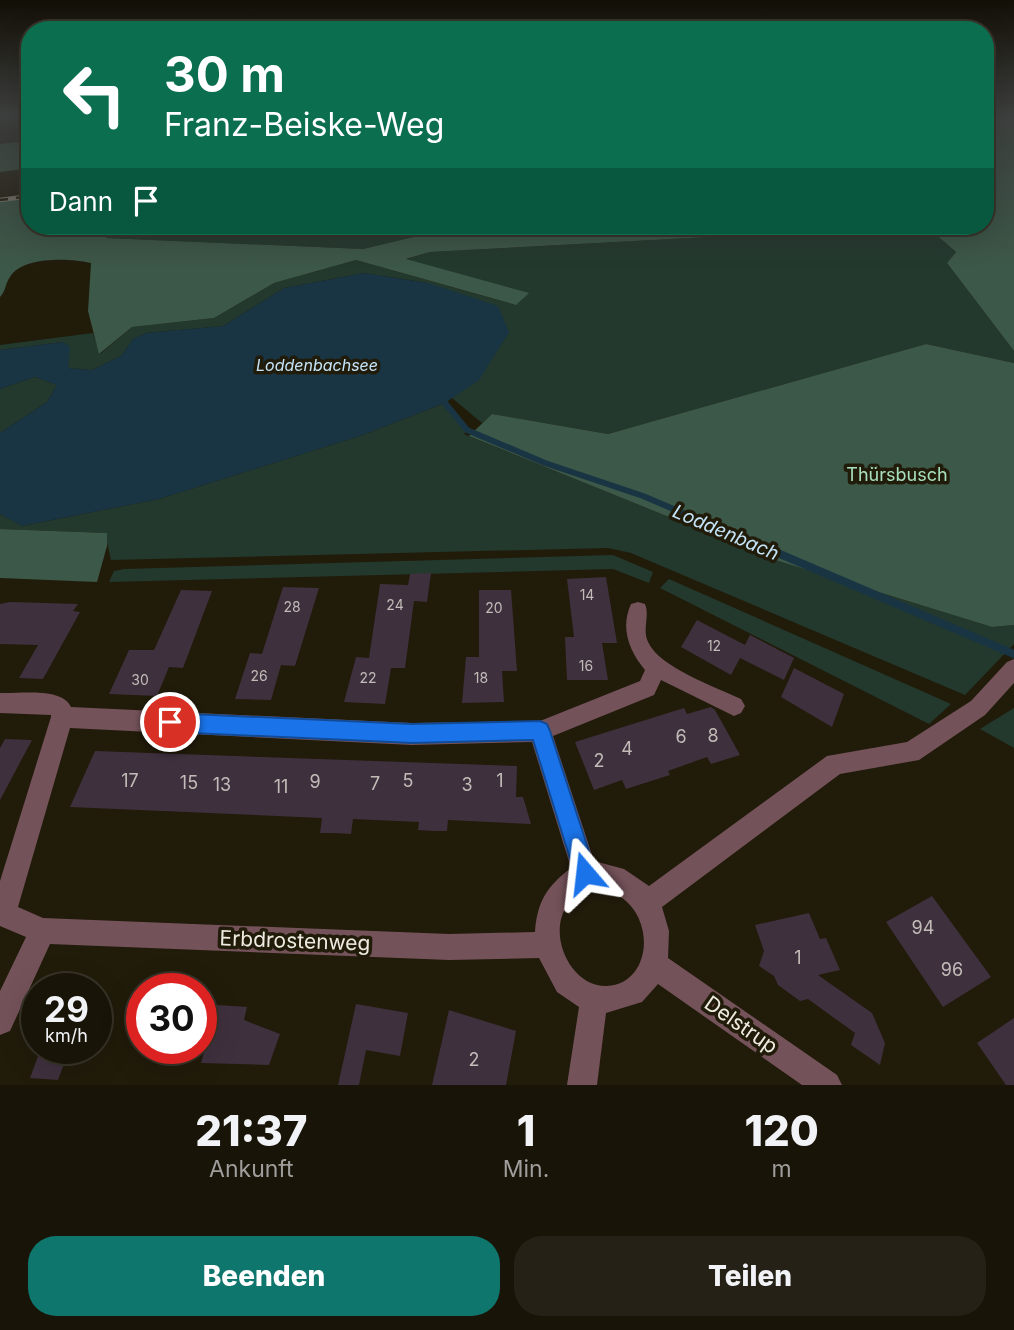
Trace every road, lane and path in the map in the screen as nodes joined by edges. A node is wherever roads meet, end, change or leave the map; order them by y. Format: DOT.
graph roads {
  1 [pos="638,610"];
  2 [pos="657,667"];
  3 [pos="1014,668"];
  4 [pos="0,703"];
  5 [pos="734,706"];
  6 [pos="62,717"];
  7 [pos="540,731"];
  8 [pos="585,873"];
  9 [pos="646,903"];
  10 [pos="1,913"];
  11 [pos="43,931"];
  12 [pos="547,945"];
  13 [pos="654,965"];
  14 [pos="594,1000"];
  15 [pos="0,1021"];
  16 [pos="582,1085"];
  17 [pos="827,1085"];
  1 -- 2 [label="street"];
  2 -- 5 [label="street"];
  2 -- 7 [label="street"];
  3 -- 9 [label="street"];
  4 -- 6 [label="street"];
  6 -- 7 [label="street"];
  6 -- 10 [label="street"];
  7 -- 8 [label="street"];
  8 -- 9 [label="street"];
  8 -- 12 [label="street"];
  9 -- 13 [label="street"];
  10 -- 11 [label="street, Erbdrostenweg"];
  11 -- 12 [label="street, Erbdrostenweg"];
  11 -- 15 [label="street"];
  12 -- 14 [label="street"];
  13 -- 14 [label="street"];
  13 -- 17 [label="street, Delstrup"];
  14 -- 16 [label="street"];
}
